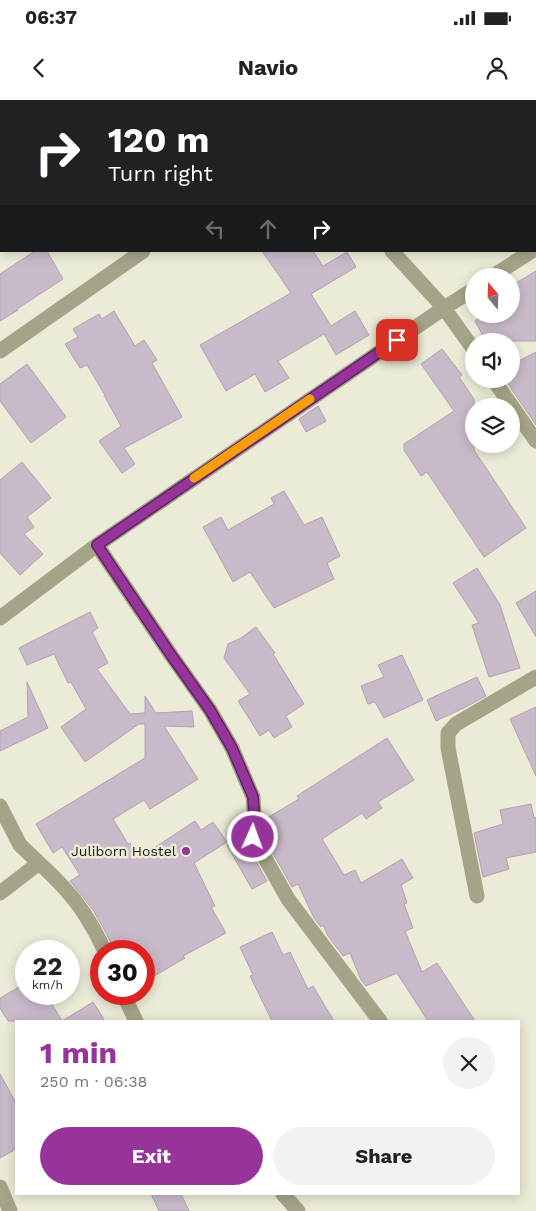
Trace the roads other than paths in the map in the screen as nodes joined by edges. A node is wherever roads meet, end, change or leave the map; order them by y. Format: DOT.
graph roads {
  1 [pos="142,252"];
  2 [pos="393,252"];
  3 [pos="531,252"];
  4 [pos="506,268"];
  5 [pos="465,295"];
  6 [pos="444,308"];
  7 [pos="465,337"];
  8 [pos="0,351"];
  9 [pos="499,388"];
  10 [pos="536,441"];
  11 [pos="97,545"];
  12 [pos="0,618"];
  13 [pos="536,677"];
  14 [pos="0,806"];
  15 [pos="39,863"];
  16 [pos="0,893"];
  17 [pos="477,896"];
  18 [pos="99,940"];
  19 [pos="128,1005"];
  20 [pos="136,1020"];
  21 [pos="379,1020"];
  22 [pos="0,1187"];
  23 [pos="284,1195"];
  24 [pos="10,1211"];
  25 [pos="298,1211"];
  1 -- 8 [label="street"];
  2 -- 6 [label="street"];
  3 -- 4 [label="street"];
  5 -- 6 [label="street"];
  6 -- 7 [label="street"];
  6 -- 11 [label="street"];
  9 -- 10 [label="street"];
  11 -- 12 [label="street"];
  11 -- 21 [label="street"];
  13 -- 17 [label="street"];
  14 -- 15 [label="street"];
  15 -- 16 [label="street"];
  15 -- 18 [label="street"];
  19 -- 20 [label="street"];
  22 -- 24 [label="street"];
  23 -- 25 [label="street"];
}
